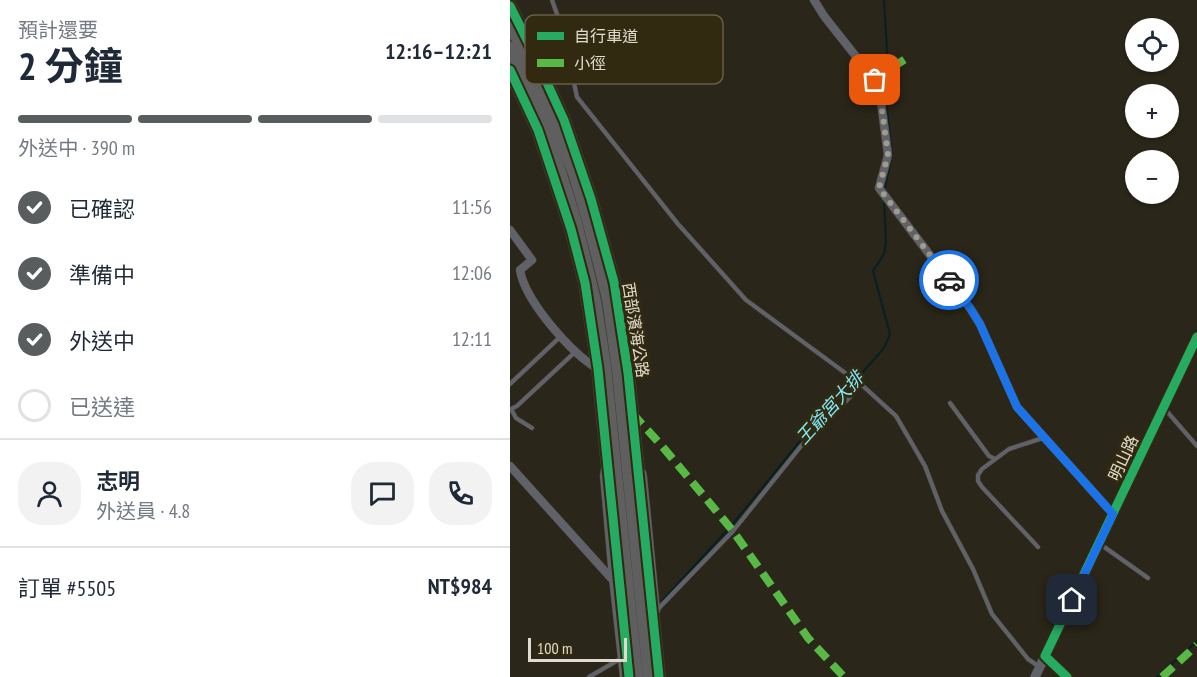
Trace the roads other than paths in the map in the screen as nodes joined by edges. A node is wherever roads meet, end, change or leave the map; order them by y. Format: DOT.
graph roads {
  1 [pos="552,0"];
  2 [pos="814,0"];
  3 [pos="510,6"];
  4 [pos="557,15"];
  5 [pos="510,26"];
  6 [pos="525,38"];
  7 [pos="510,48"];
  8 [pos="525,54"];
  9 [pos="510,70"];
  10 [pos="525,79"];
  11 [pos="527,84"];
  12 [pos="538,84"];
  13 [pos="547,84"];
  14 [pos="574,84"];
  15 [pos="510,230"];
  16 [pos="560,336"];
  17 [pos="1197,337"];
  18 [pos="575,352"];
  19 [pos="598,369"];
  20 [pos="858,382"];
  21 [pos="510,384"];
  22 [pos="950,403"];
  23 [pos="1164,407"];
  24 [pos="511,408"];
  25 [pos="532,428"];
  26 [pos="1044,438"];
  27 [pos="1197,446"];
  28 [pos="636,451"];
  29 [pos="607,457"];
  30 [pos="995,459"];
  31 [pos="510,466"];
  32 [pos="1113,514"];
  33 [pos="1100,543"];
  34 [pos="1038,548"];
  35 [pos="611,578"];
  36 [pos="1148,578"];
  37 [pos="658,609"];
  38 [pos="659,621"];
  39 [pos="1046,656"];
  40 [pos="620,659"];
  41 [pos="1040,667"];
  42 [pos="589,677"];
  43 [pos="622,677"];
  44 [pos="629,677"];
  45 [pos="638,677"];
  46 [pos="649,677"];
  47 [pos="659,677"];
  48 [pos="1035,677"];
  49 [pos="1067,677"];
  1 -- 4 [label="lane"];
  2 -- 26 [label="street"];
  3 -- 6 [label="main road, 西部濱海公路"];
  5 -- 8 [label="highway"];
  7 -- 10 [label="highway"];
  9 -- 19 [label="main road"];
  11 -- 45 [label="highway"];
  12 -- 46 [label="highway"];
  13 -- 28 [label="main road, 西部濱海公路"];
  14 -- 20 [label="lane"];
  15 -- 16 [label="street"];
  16 -- 18 [label="street"];
  16 -- 21 [label="lane"];
  17 -- 23 [label="street, 明山路"];
  18 -- 19 [label="street"];
  18 -- 24 [label="lane"];
  19 -- 29 [label="main road"];
  20 -- 37 [label="lane"];
  20 -- 41 [label="lane"];
  22 -- 30 [label="lane"];
  23 -- 27 [label="lane"];
  23 -- 32 [label="street, 明山路"];
  24 -- 25 [label="lane"];
  26 -- 30 [label="lane"];
  26 -- 32 [label="street"];
  28 -- 37 [label="lane"];
  28 -- 47 [label="main road, 西部濱海公路"];
  29 -- 35 [label="lane"];
  29 -- 44 [label="main road"];
  30 -- 34 [label="lane"];
  31 -- 35 [label="street"];
  32 -- 33 [label="street, 明山路"];
  33 -- 36 [label="lane"];
  33 -- 39 [label="street, 明山路"];
  35 -- 40 [label="lane"];
  37 -- 38 [label="lane"];
  39 -- 41 [label="street, 明山路"];
  39 -- 49 [label="street"];
  40 -- 42 [label="lane"];
  40 -- 43 [label="lane"];
  41 -- 48 [label="street, 明山路"];
}
